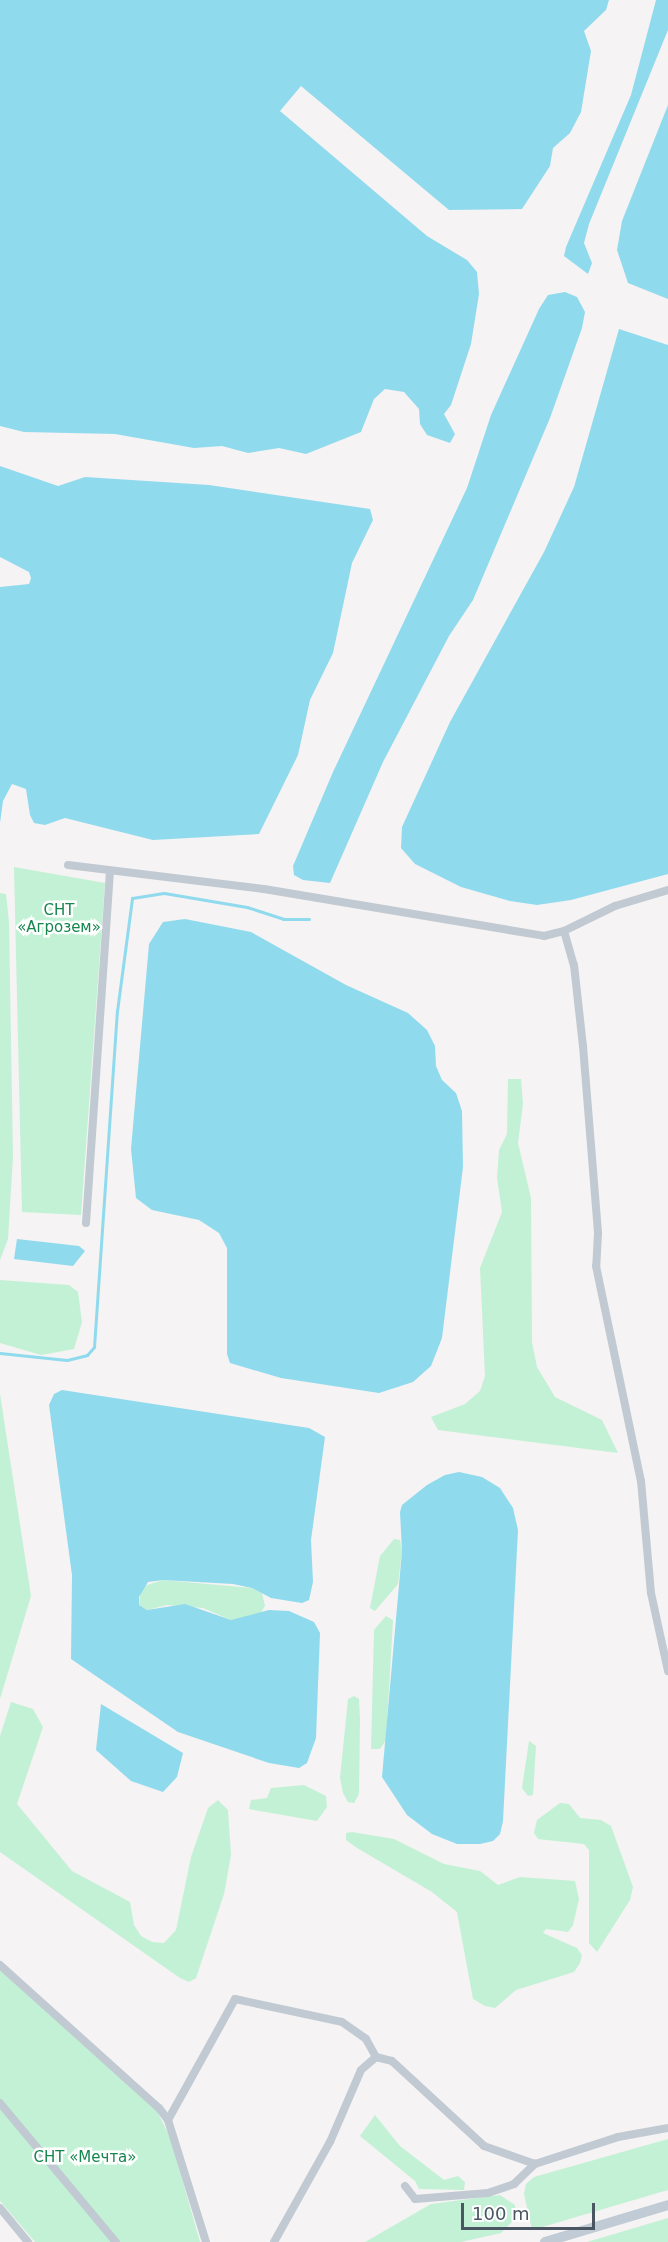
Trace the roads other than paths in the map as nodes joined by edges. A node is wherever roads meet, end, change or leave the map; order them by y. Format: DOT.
graph roads {
  1 [pos="68,865"];
  2 [pos="110,872"];
  3 [pos="668,890"];
  4 [pos="564,931"];
  5 [pos="86,1223"];
  6 [pos="668,1671"];
  7 [pos="0,1965"];
  8 [pos="376,2057"];
  9 [pos="0,2103"];
  10 [pos="168,2120"];
  11 [pos="668,2128"];
  12 [pos="535,2164"];
  13 [pos="405,2186"];
  14 [pos="668,2205"];
  15 [pos="0,2208"];
  16 [pos="28,2242"];
  17 [pos="116,2242"];
  18 [pos="206,2242"];
  19 [pos="274,2242"];
  20 [pos="546,2242"];
  1 -- 2 [label="street"];
  2 -- 4 [label="street"];
  2 -- 5 [label="street"];
  3 -- 4 [label="street"];
  4 -- 6 [label="street"];
  7 -- 10 [label="street"];
  8 -- 10 [label="street"];
  8 -- 12 [label="street"];
  8 -- 19 [label="street"];
  9 -- 17 [label="street"];
  10 -- 18 [label="street"];
  11 -- 12 [label="street"];
  12 -- 13 [label="street"];
  14 -- 20 [label="main road"];
  15 -- 16 [label="street"];
}
